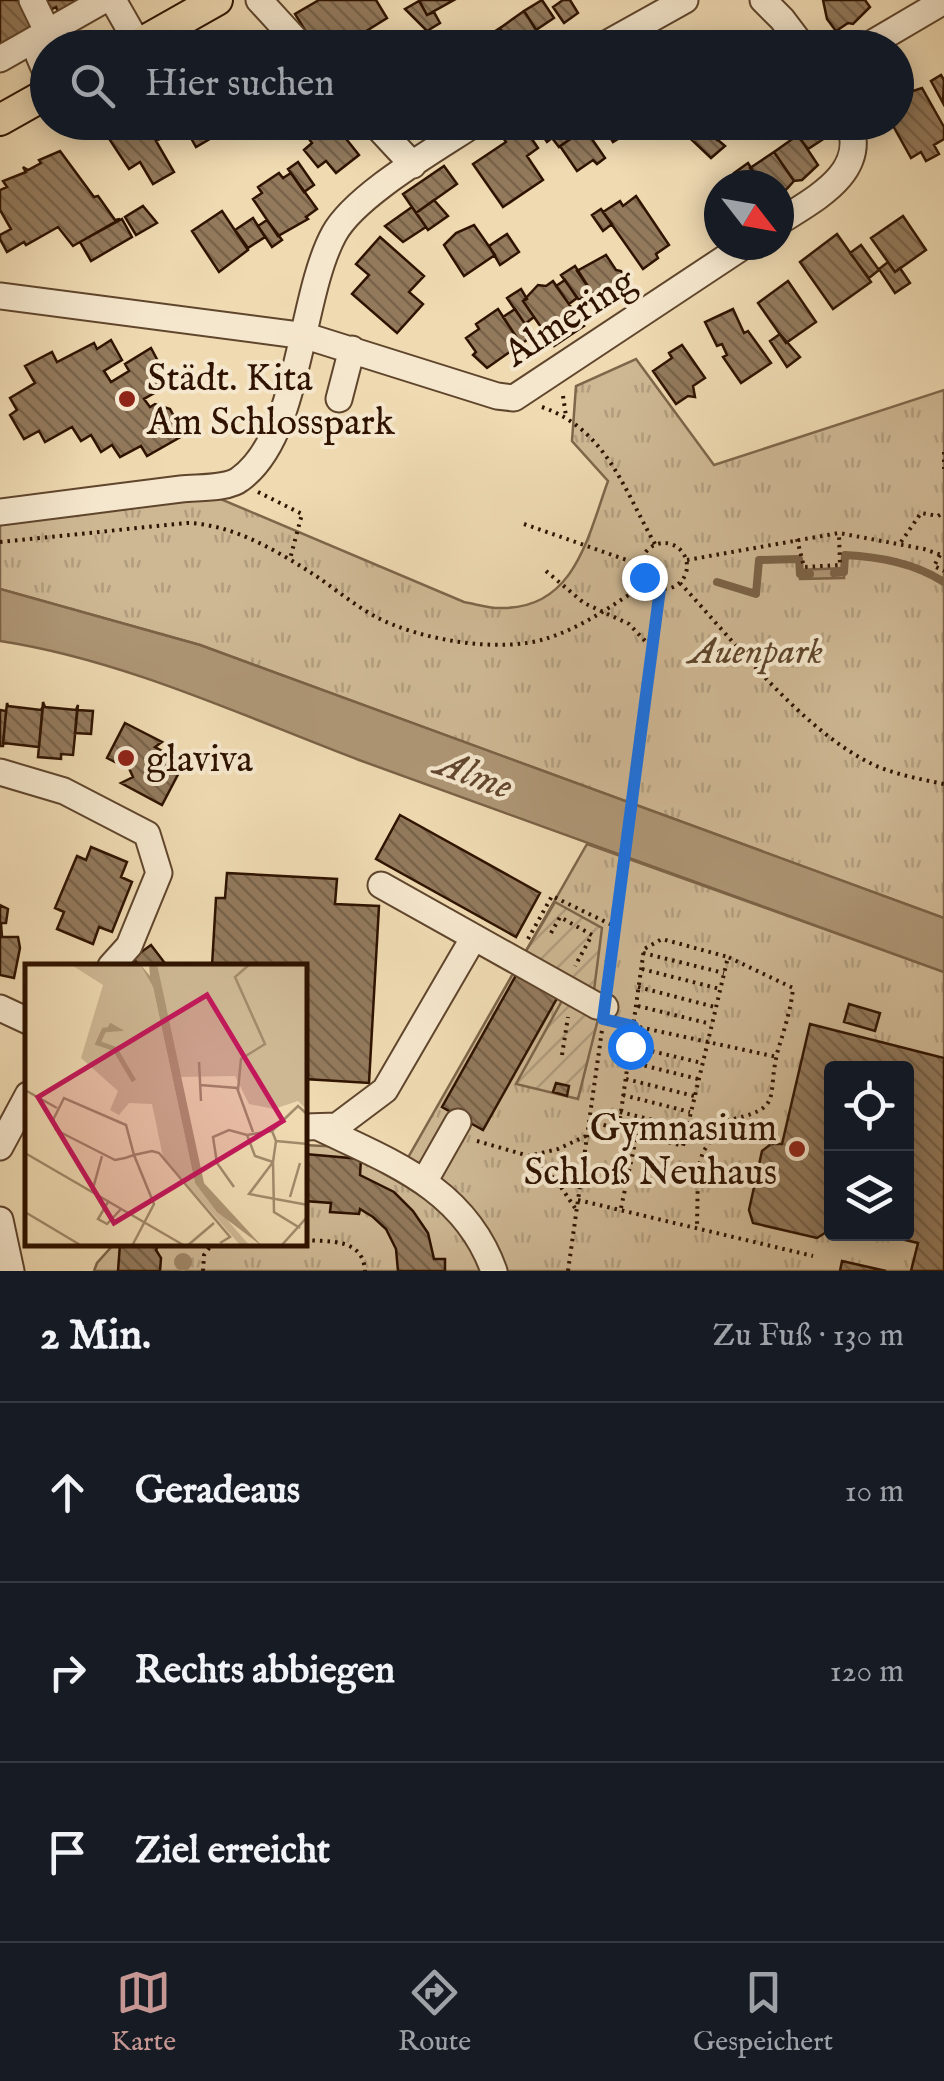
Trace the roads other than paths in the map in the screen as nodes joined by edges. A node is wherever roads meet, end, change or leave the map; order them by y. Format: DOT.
graph roads {
  1 [pos="71,0"];
  2 [pos="104,0"];
  3 [pos="113,0"];
  4 [pos="216,0"];
  5 [pos="258,0"];
  6 [pos="685,0"];
  7 [pos="763,0"];
  8 [pos="944,1"];
  9 [pos="40,16"];
  10 [pos="127,30"];
  11 [pos="163,30"];
  12 [pos="286,30"];
  13 [pos="631,30"];
  14 [pos="790,30"];
  15 [pos="895,30"];
  16 [pos="0,59"];
  17 [pos="30,103"];
  18 [pos="0,120"];
  19 [pos="390,140"];
  20 [pos="450,140"];
  21 [pos="854,140"];
  22 [pos="413,165"];
  23 [pos="794,212"];
  24 [pos="722,260"];
  25 [pos="0,296"];
  26 [pos="306,336"];
  27 [pos="352,348"];
  28 [pos="340,398"];
  29 [pos="0,512"];
  30 [pos="0,772"];
  31 [pos="381,885"];
  32 [pos="474,937"];
  33 [pos="112,964"];
  34 [pos="0,1008"];
  35 [pos="604,1013"];
  36 [pos="25,1020"];
  37 [pos="25,1101"];
  38 [pos="313,1128"];
  39 [pos="453,1131"];
  40 [pos="0,1147"];
  41 [pos="424,1182"];
  42 [pos="0,1220"];
  43 [pos="12,1271"];
  44 [pos="494,1271"];
  1 -- 9 [label="street"];
  2 -- 9 [label="street"];
  3 -- 10 [label="street"];
  4 -- 11 [label="main road"];
  5 -- 12 [label="street"];
  6 -- 13 [label="street"];
  7 -- 14 [label="street"];
  8 -- 15 [label="street"];
  9 -- 16 [label="street"];
  17 -- 18 [label="main road"];
  19 -- 22 [label="street"];
  20 -- 22 [label="street"];
  21 -- 23 [label="street"];
  22 -- 26 [label="street"];
  24 -- 27 [label="street, Almering"];
  25 -- 26 [label="street, Almering"];
  26 -- 27 [label="street, Almering"];
  26 -- 29 [label="street"];
  27 -- 28 [label="street"];
  30 -- 33 [label="street"];
  31 -- 32 [label="street"];
  32 -- 35 [label="street"];
  32 -- 38 [label="street"];
  34 -- 36 [label="street"];
  37 -- 40 [label="street"];
  38 -- 41 [label="street"];
  39 -- 41 [label="street"];
  41 -- 44 [label="street"];
  42 -- 43 [label="street"];
}
